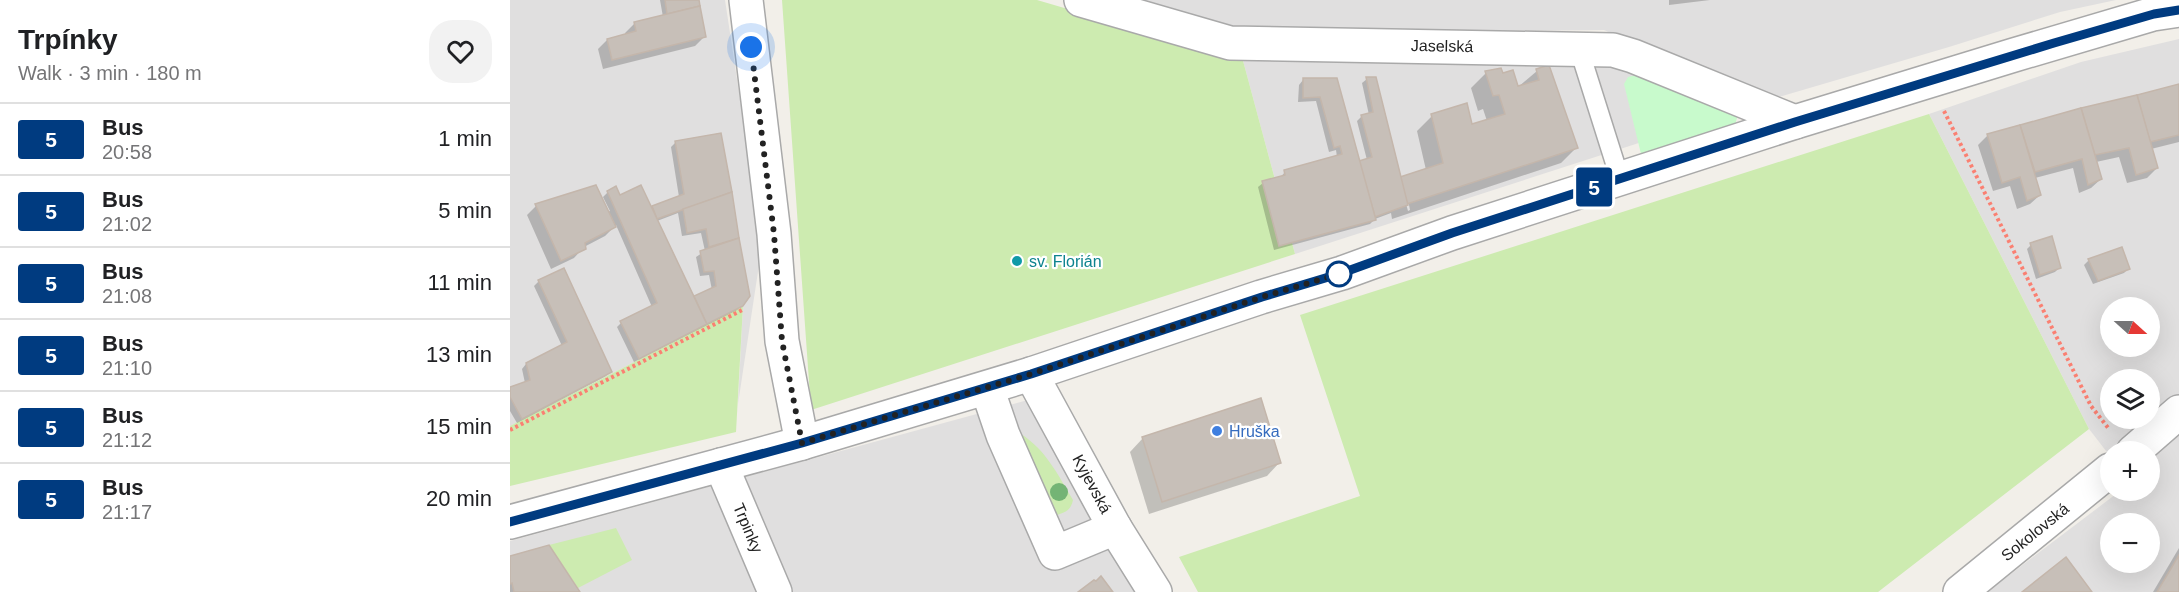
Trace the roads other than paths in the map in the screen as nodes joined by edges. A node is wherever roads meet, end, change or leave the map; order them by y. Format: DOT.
graph roads {
  1 [pos="746,0"];
  2 [pos="1081,0"];
  3 [pos="2179,10"];
  4 [pos="1579,49"];
  5 [pos="1795,122"];
  6 [pos="1620,179"];
  7 [pos="1031,374"];
  8 [pos="987,388"];
  9 [pos="2179,412"];
  10 [pos="2124,441"];
  11 [pos="802,443"];
  12 [pos="721,465"];
  13 [pos="2100,478"];
  14 [pos="510,522"];
  15 [pos="1115,528"];
  16 [pos="775,592"];
  17 [pos="1155,592"];
  18 [pos="1959,592"];
  1 -- 11 [label="street"];
  2 -- 4 [label="street, Jaselská"];
  3 -- 5 [label="street"];
  4 -- 5 [label="street, Jaselská"];
  4 -- 6 [label="lane"];
  5 -- 6 [label="street"];
  6 -- 7 [label="street"];
  7 -- 8 [label="street"];
  7 -- 15 [label="street, Kyjevská"];
  8 -- 11 [label="street"];
  8 -- 15 [label="street"];
  9 -- 10 [label="street"];
  11 -- 12 [label="street"];
  12 -- 14 [label="street"];
  12 -- 16 [label="street, Trpinky"];
  13 -- 18 [label="street, Sokolovská"];
  15 -- 17 [label="street, Kyjevská"];
}
